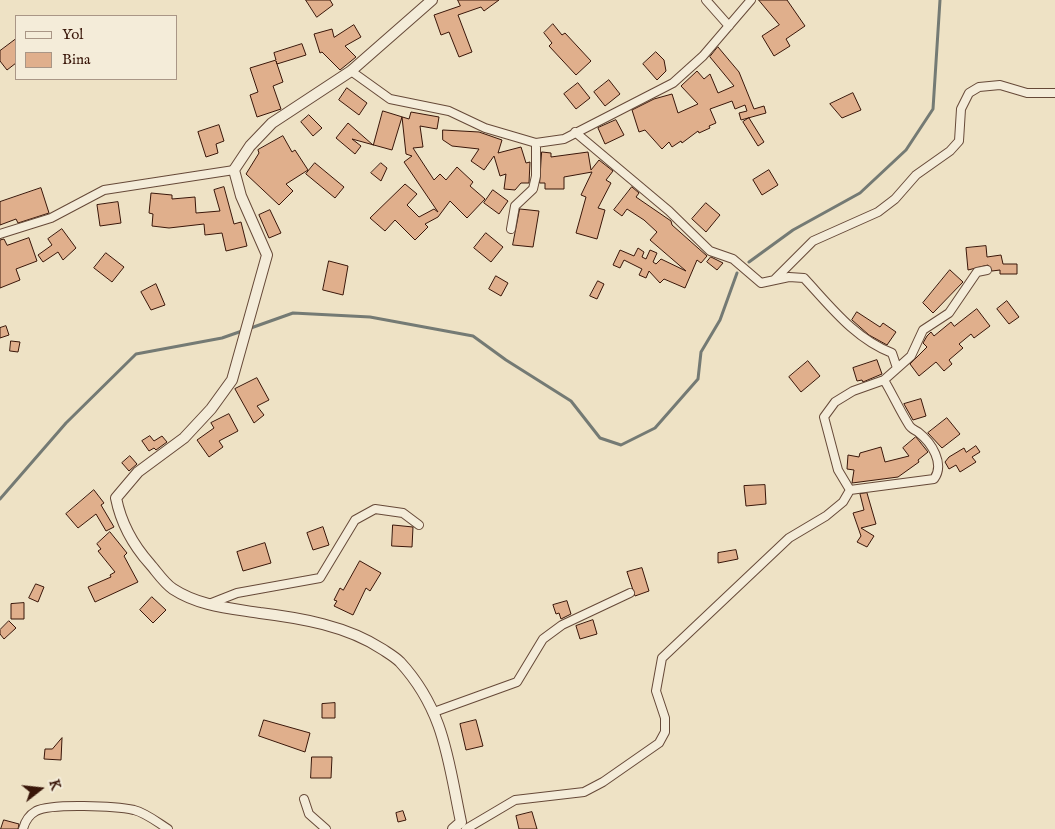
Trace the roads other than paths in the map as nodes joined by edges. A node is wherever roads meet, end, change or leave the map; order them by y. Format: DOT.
graph roads {
  1 [pos="432,0"];
  2 [pos="706,0"];
  3 [pos="751,0"];
  4 [pos="728,26"];
  5 [pos="351,71"];
  6 [pos="1055,93"];
  7 [pos="575,132"];
  8 [pos="536,143"];
  9 [pos="234,170"];
  10 [pos="511,229"];
  11 [pos="0,234"];
  12 [pos="987,270"];
  13 [pos="775,279"];
  14 [pos="897,368"];
  15 [pos="884,380"];
  16 [pos="850,490"];
  17 [pos="419,525"];
  18 [pos="630,593"];
  19 [pos="207,604"];
  20 [pos="434,712"];
  21 [pos="304,799"];
  22 [pos="23,829"];
  23 [pos="168,829"];
  24 [pos="326,829"];
  25 [pos="453,829"];
  26 [pos="466,829"];
  1 -- 5 [label="street"];
  2 -- 4 [label="street"];
  3 -- 4 [label="street"];
  4 -- 7 [label="street"];
  5 -- 8 [label="street"];
  5 -- 9 [label="street"];
  6 -- 13 [label="street"];
  7 -- 8 [label="street"];
  7 -- 13 [label="street"];
  8 -- 10 [label="street"];
  9 -- 11 [label="street"];
  9 -- 19 [label="street"];
  12 -- 14 [label="street"];
  13 -- 14 [label="street"];
  14 -- 15 [label="street"];
  15 -- 16 [label="street"];
  15 -- 16 [label="street"];
  16 -- 26 [label="street"];
  17 -- 19 [label="street"];
  18 -- 20 [label="street"];
  19 -- 20 [label="street"];
  20 -- 25 [label="street"];
  21 -- 24 [label="street"];
  22 -- 23 [label="street"];
}
